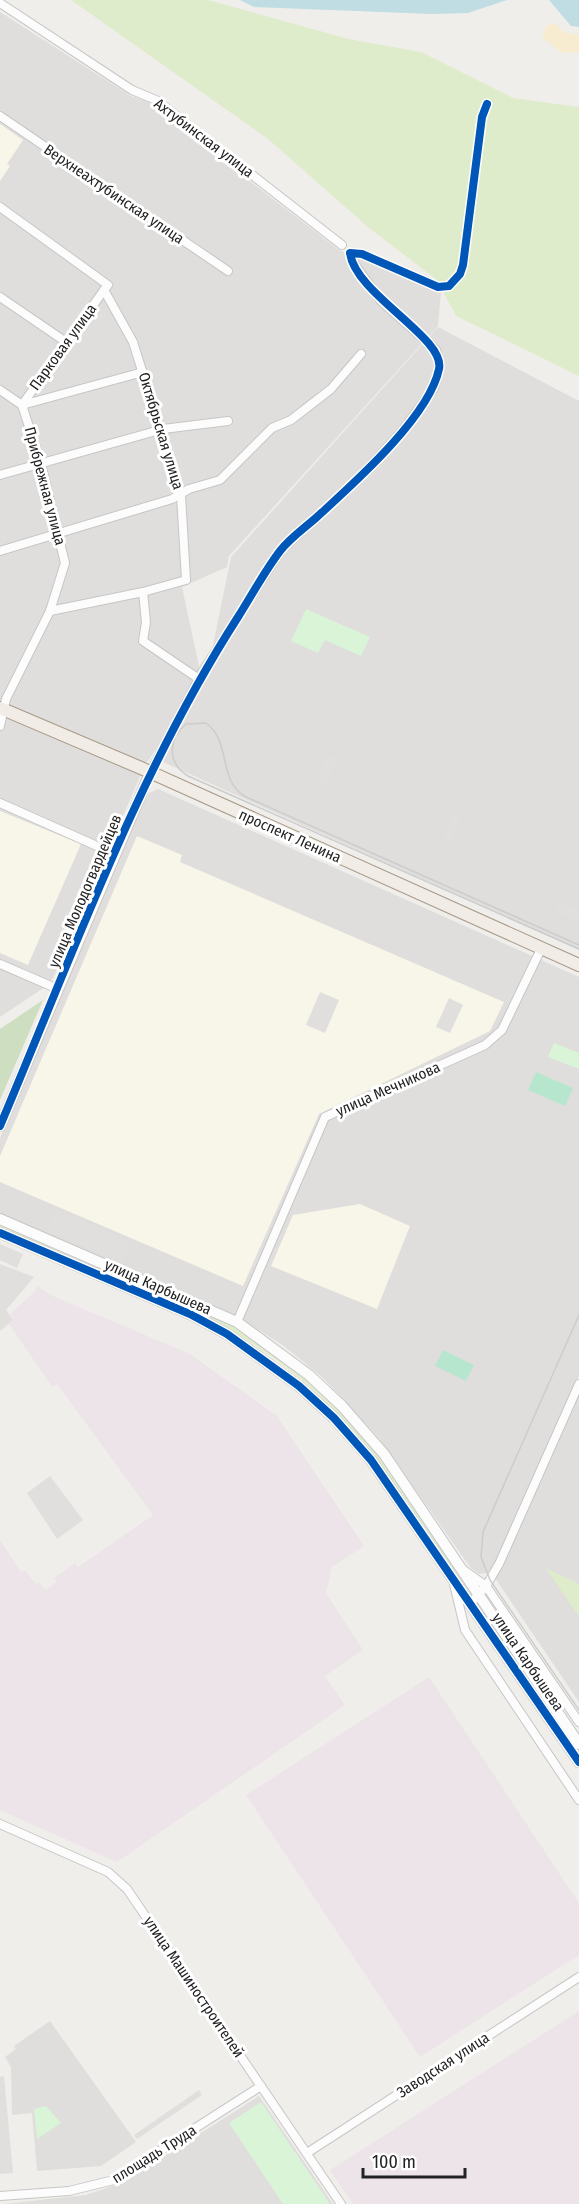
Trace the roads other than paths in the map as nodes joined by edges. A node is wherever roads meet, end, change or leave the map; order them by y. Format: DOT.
graph roads {
  1 [pos="0,3"];
  2 [pos="488,104"];
  3 [pos="0,116"];
  4 [pos="0,207"];
  5 [pos="342,244"];
  6 [pos="228,271"];
  7 [pos="104,290"];
  8 [pos="0,297"];
  9 [pos="66,342"];
  10 [pos="361,354"];
  11 [pos="143,372"];
  12 [pos="0,390"];
  13 [pos="22,405"];
  14 [pos="228,421"];
  15 [pos="162,429"];
  16 [pos="41,464"];
  17 [pos="0,475"];
  18 [pos="181,495"];
  19 [pos="60,534"];
  20 [pos="0,551"];
  21 [pos="143,592"];
  22 [pos="50,611"];
  23 [pos="201,675"];
  24 [pos="2,709"];
  25 [pos="0,726"];
  26 [pos="150,773"];
  27 [pos="0,803"];
  28 [pos="115,854"];
  29 [pos="541,949"];
  30 [pos="0,964"];
  31 [pos="579,965"];
  32 [pos="58,989"];
  33 [pos="0,1126"];
  34 [pos="0,1219"];
  35 [pos="0,1233"];
  36 [pos="237,1322"];
  37 [pos="579,1384"];
  38 [pos="465,1571"];
  39 [pos="453,1579"];
  40 [pos="486,1586"];
  41 [pos="475,1599"];
  42 [pos="579,1722"];
  43 [pos="579,1744"];
  44 [pos="579,1762"];
  45 [pos="579,1800"];
  46 [pos="0,1824"];
  47 [pos="579,1977"];
  48 [pos="261,2086"];
  49 [pos="307,2153"];
  50 [pos="0,2196"];
  51 [pos="341,2204"];
  1 -- 5 [label="street, Ахтубинская улица"];
  2 -- 23 [label="street, улица Молодогвардейцев"];
  3 -- 6 [label="street, Верхнеахтубинская улица"];
  4 -- 7 [label="street, Октябрьская улица"];
  7 -- 9 [label="street, Парковая улица"];
  7 -- 11 [label="street, Октябрьская улица"];
  8 -- 9 [label="street"];
  9 -- 13 [label="street, Парковая улица"];
  10 -- 18 [label="street"];
  11 -- 13 [label="street"];
  11 -- 15 [label="street, Октябрьская улица"];
  12 -- 13 [label="street"];
  13 -- 16 [label="street, Прибрежная улица"];
  14 -- 15 [label="street"];
  15 -- 16 [label="street"];
  15 -- 18 [label="street, Октябрьская улица"];
  16 -- 17 [label="street"];
  16 -- 19 [label="street, Прибрежная улица"];
  18 -- 19 [label="street"];
  18 -- 21 [label="street, Октябрьская улица"];
  19 -- 20 [label="street"];
  19 -- 22 [label="street, Прибрежная улица"];
  21 -- 22 [label="street, Октябрьская улица"];
  21 -- 23 [label="street"];
  22 -- 24 [label="street, Прибрежная улица"];
  23 -- 26 [label="street, улица Молодогвардейцев"];
  24 -- 25 [label="street, Прибрежная улица"];
  24 -- 26 [label="main road, проспект Ленина"];
  26 -- 28 [label="street, улица Молодогвардейцев"];
  26 -- 29 [label="main road, проспект Ленина"];
  27 -- 28 [label="street"];
  28 -- 32 [label="street, улица Молодогвардейцев"];
  29 -- 31 [label="main road, проспект Ленина"];
  29 -- 36 [label="street, улица Мечникова"];
  30 -- 32 [label="street"];
  32 -- 33 [label="street, улица Молодогвардейцев"];
  34 -- 36 [label="street, улица Карбышева"];
  35 -- 39 [label="street, улица Карбышева"];
  36 -- 38 [label="street, улица Карбышева"];
  37 -- 40 [label="street"];
  38 -- 40 [label="street, улица Карбышева"];
  38 -- 41 [label="street, улица Карбышева"];
  39 -- 41 [label="street, улица Карбышева"];
  39 -- 45 [label="street, улица Карбышева"];
  40 -- 41 [label="street"];
  40 -- 42 [label="street, улица Карбышева"];
  41 -- 43 [label="street, улица Карбышева"];
  41 -- 44 [label="street, улица Карбышева"];
  46 -- 48 [label="street, улица Машиностроителей"];
  47 -- 49 [label="street, Заводская улица"];
  48 -- 49 [label="street, улица Машиностроителей"];
  48 -- 50 [label="street, площадь Труда"];
  49 -- 51 [label="street, улица Машиностроителей"];
}
